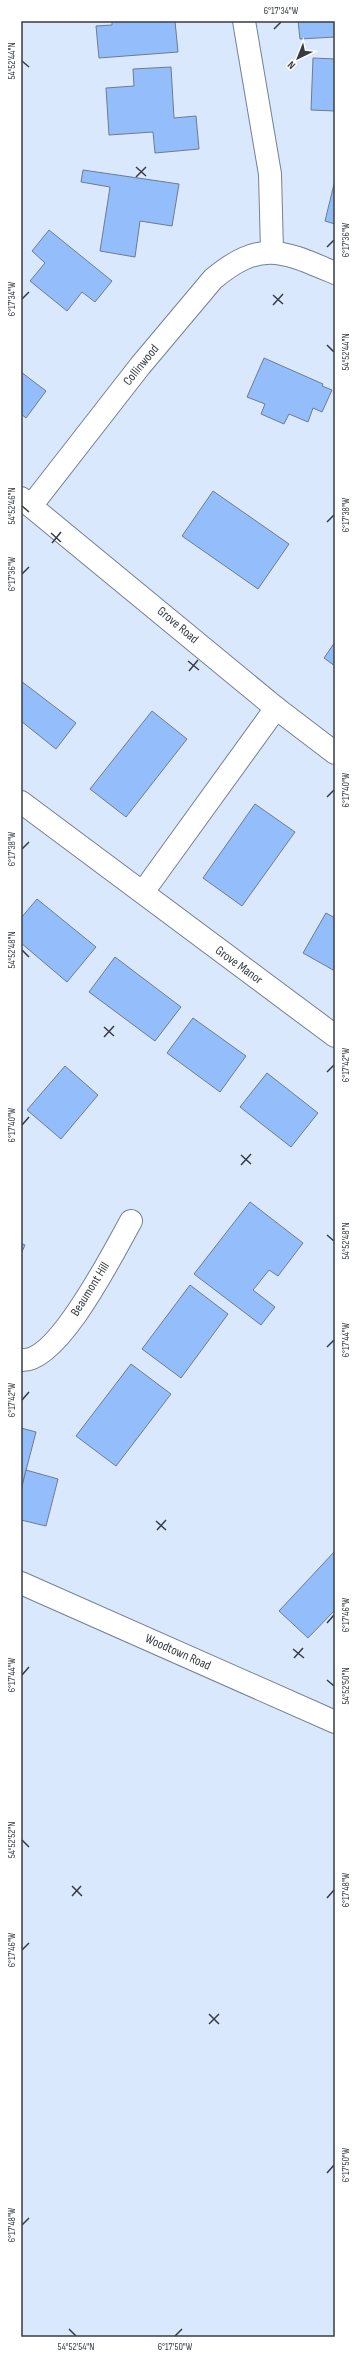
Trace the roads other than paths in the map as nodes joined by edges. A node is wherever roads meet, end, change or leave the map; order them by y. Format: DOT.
graph roads {
  1 [pos="244,21"];
  2 [pos="272,251"];
  3 [pos="335,273"];
  4 [pos="26,502"];
  5 [pos="276,708"];
  6 [pos="335,753"];
  7 [pos="21,802"];
  8 [pos="143,892"];
  9 [pos="335,1036"];
  10 [pos="131,1221"];
  11 [pos="21,1360"];
  12 [pos="21,1583"];
  13 [pos="335,1722"];
  1 -- 2 [label="street"];
  2 -- 3 [label="street, Collinwood"];
  2 -- 4 [label="street, Collinwood"];
  4 -- 5 [label="street, Grove Road"];
  5 -- 6 [label="street, Grove Road"];
  5 -- 8 [label="street"];
  7 -- 8 [label="street, Grove Manor"];
  8 -- 9 [label="street, Grove Manor"];
  10 -- 11 [label="street, Beaumont Hill"];
  12 -- 13 [label="street, Woodtown Road"];
}
